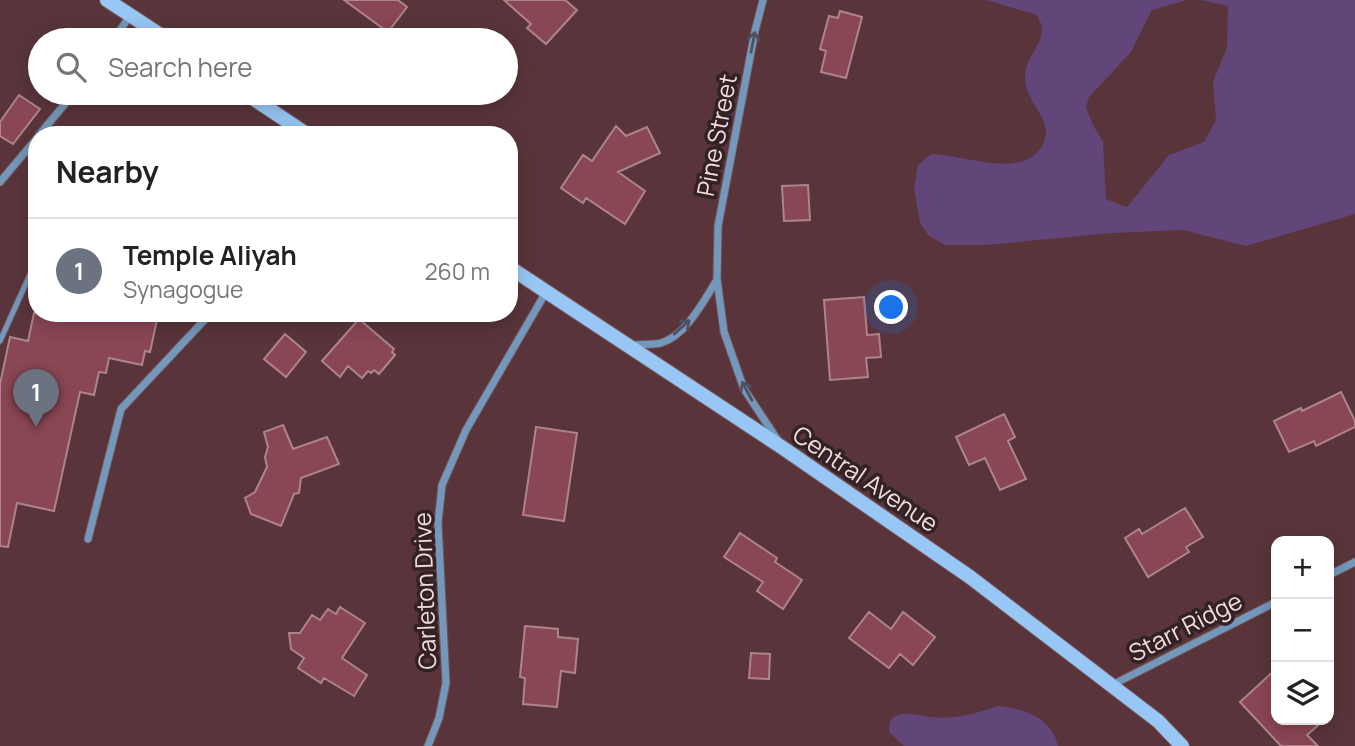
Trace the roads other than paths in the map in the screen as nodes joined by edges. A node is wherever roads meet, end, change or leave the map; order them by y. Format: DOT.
graph roads {
  1 [pos="107,0"];
  2 [pos="763,0"];
  3 [pos="131,15"];
  4 [pos="122,28"];
  5 [pos="150,28"];
  6 [pos="64,105"];
  7 [pos="263,105"];
  8 [pos="46,126"];
  9 [pos="294,126"];
  10 [pos="28,148"];
  11 [pos="0,182"];
  12 [pos="518,273"];
  13 [pos="28,279"];
  14 [pos="717,279"];
  15 [pos="547,292"];
  16 [pos="203,322"];
  17 [pos="0,341"];
  18 [pos="628,346"];
  19 [pos="783,448"];
  20 [pos="88,539"];
  21 [pos="1355,562"];
  22 [pos="1334,572"];
  23 [pos="1271,605"];
  24 [pos="1112,685"];
  25 [pos="428,746"];
  26 [pos="1182,746"];
  1 -- 3 [label="main road"];
  14 -- 2 [label="street, Pine Street, one-way"];
  3 -- 4 [label="street"];
  3 -- 5 [label="main road"];
  6 -- 8 [label="street"];
  7 -- 9 [label="main road"];
  10 -- 11 [label="street"];
  12 -- 15 [label="main road, Central Avenue"];
  13 -- 17 [label="lane"];
  18 -- 14 [label="street, one-way"];
  19 -- 14 [label="street, Pine Street, one-way"];
  15 -- 18 [label="main road, Central Avenue"];
  15 -- 25 [label="street, Carleton Drive"];
  16 -- 20 [label="street"];
  18 -- 19 [label="main road, Central Avenue"];
  19 -- 24 [label="main road, Central Avenue"];
  21 -- 22 [label="street"];
  23 -- 24 [label="street, Starr Ridge"];
  24 -- 26 [label="main road, Central Avenue"];
}
